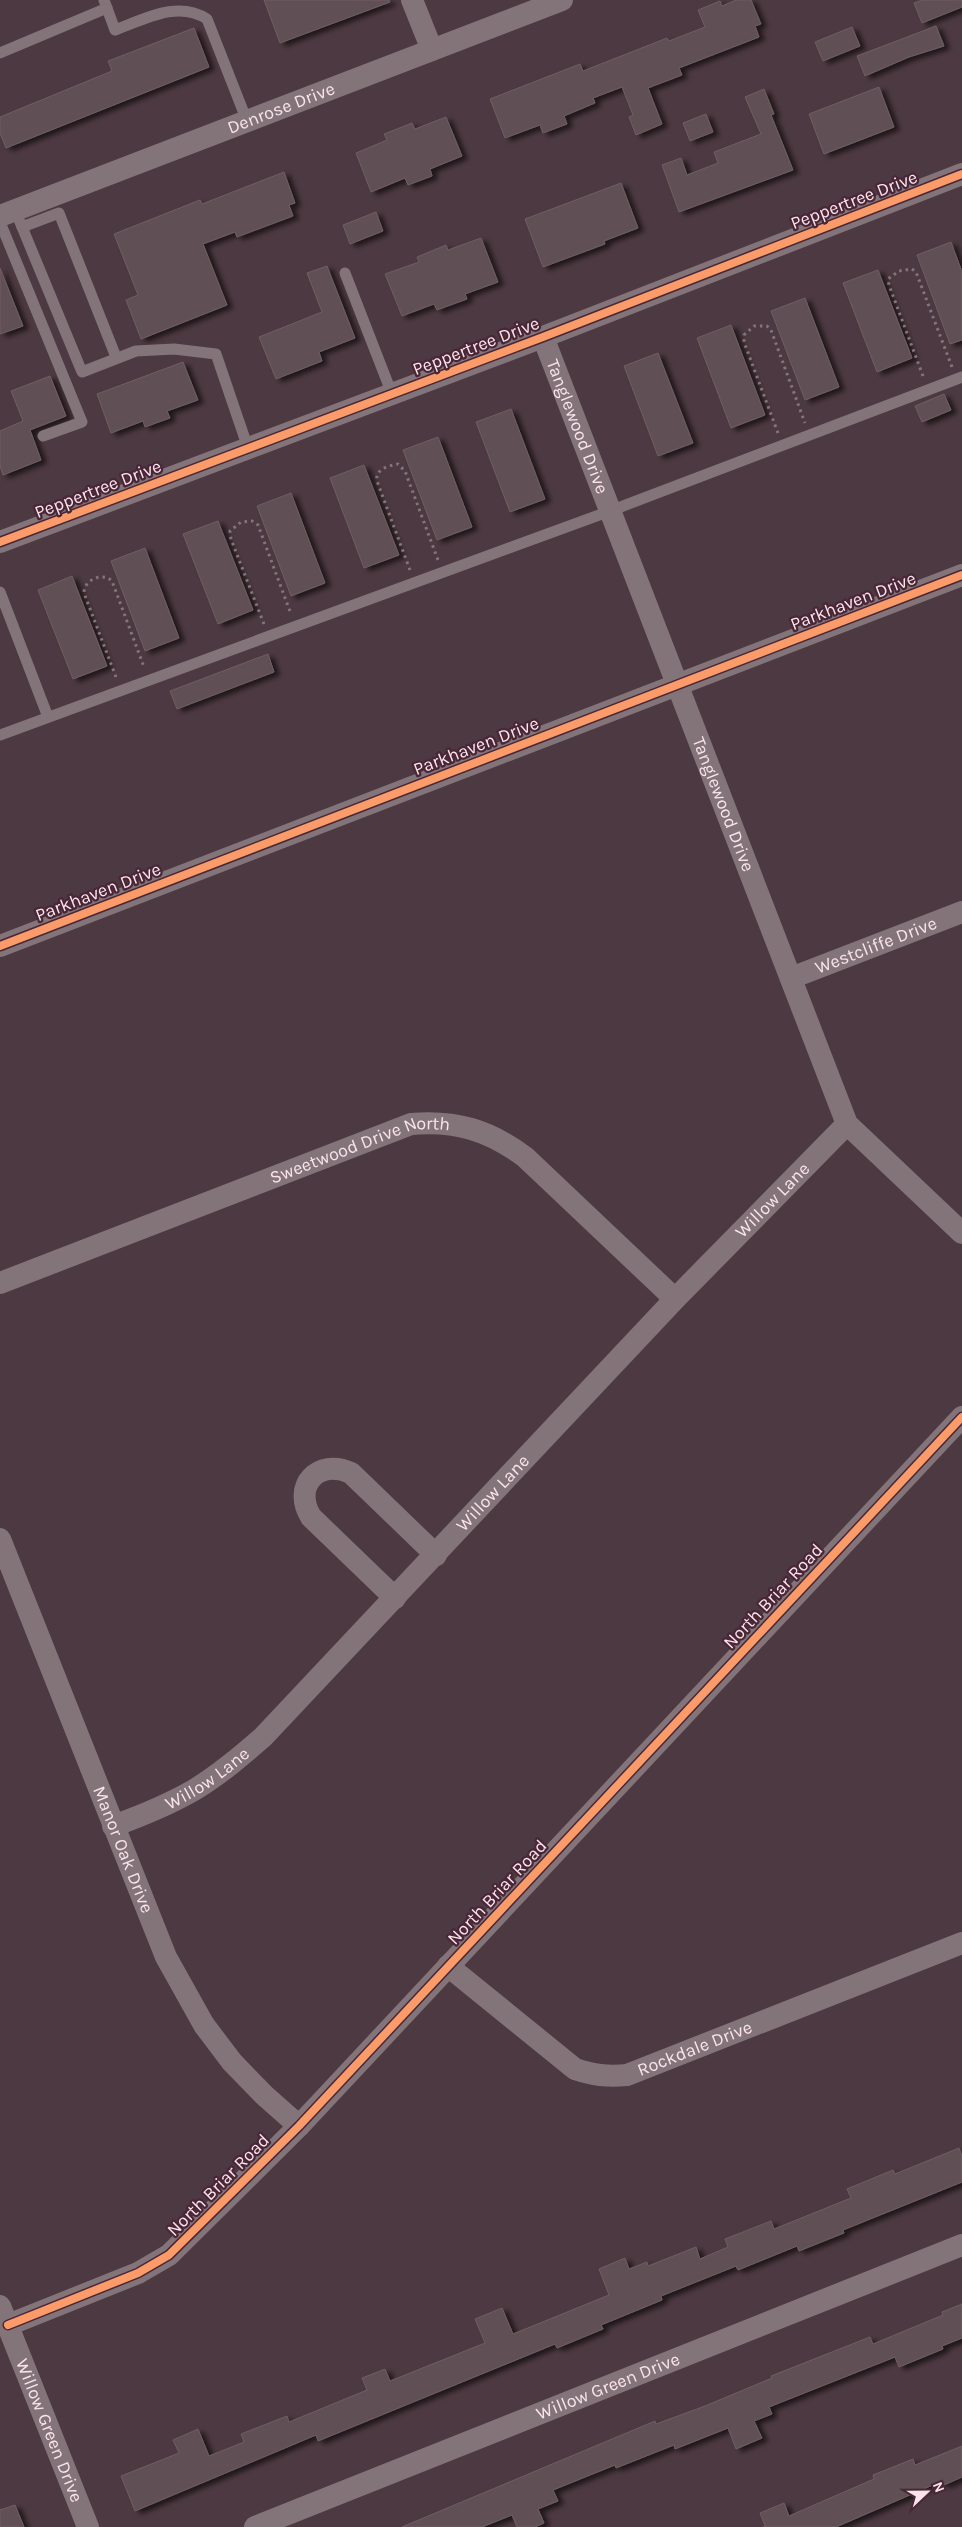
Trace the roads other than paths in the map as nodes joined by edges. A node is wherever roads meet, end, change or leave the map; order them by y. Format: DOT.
graph roads {
  1 [pos="412,0"];
  2 [pos="562,0"];
  3 [pos="106,4"];
  4 [pos="432,50"];
  5 [pos="0,53"];
  6 [pos="247,121"];
  7 [pos="962,174"];
  8 [pos="7,215"];
  9 [pos="345,273"];
  10 [pos="543,336"];
  11 [pos="116,357"];
  12 [pos="959,378"];
  13 [pos="392,394"];
  14 [pos="43,436"];
  15 [pos="248,448"];
  16 [pos="610,511"];
  17 [pos="0,542"];
  18 [pos="962,575"];
  19 [pos="0,592"];
  20 [pos="677,685"];
  21 [pos="48,717"];
  22 [pos="0,735"];
  23 [pos="962,912"];
  24 [pos="0,946"];
  25 [pos="791,978"];
  26 [pos="847,1124"];
  27 [pos="962,1233"];
  28 [pos="0,1283"];
  29 [pos="676,1299"];
  30 [pos="962,1417"];
  31 [pos="0,1539"];
  32 [pos="436,1555"];
  33 [pos="395,1598"];
  34 [pos="113,1826"];
  35 [pos="962,1943"];
  36 [pos="448,1966"];
  37 [pos="299,2126"];
  38 [pos="962,2245"];
  39 [pos="4,2316"];
  40 [pos="88,2527"];
  41 [pos="255,2527"];
  1 -- 4 [label="street"];
  2 -- 4 [label="street, Denrose Drive"];
  3 -- 5 [label="lane"];
  3 -- 6 [label="lane"];
  4 -- 6 [label="street, Denrose Drive"];
  6 -- 8 [label="street, Denrose Drive"];
  7 -- 10 [label="street, Peppertree Drive"];
  8 -- 11 [label="lane"];
  8 -- 11 [label="lane"];
  8 -- 14 [label="lane"];
  9 -- 13 [label="lane"];
  10 -- 13 [label="street, Peppertree Drive"];
  10 -- 16 [label="street, Tanglewood Drive"];
  11 -- 15 [label="lane"];
  12 -- 16 [label="lane"];
  13 -- 15 [label="street, Peppertree Drive"];
  15 -- 17 [label="street, Peppertree Drive"];
  16 -- 20 [label="street, Tanglewood Drive"];
  16 -- 21 [label="lane"];
  18 -- 20 [label="street, Parkhaven Drive"];
  19 -- 21 [label="lane"];
  20 -- 24 [label="street, Parkhaven Drive"];
  20 -- 25 [label="street, Tanglewood Drive"];
  21 -- 22 [label="lane"];
  23 -- 25 [label="street, Westcliffe Drive"];
  25 -- 26 [label="street, Tanglewood Drive"];
  26 -- 27 [label="street, Tanglewood Drive"];
  26 -- 29 [label="street, Willow Lane"];
  28 -- 29 [label="street, Sweetwood Drive North"];
  29 -- 32 [label="street, Willow Lane"];
  30 -- 36 [label="street, North Briar Road"];
  31 -- 34 [label="street, Manor Oak Drive"];
  32 -- 33 [label="street, Willow Lane"];
  32 -- 33 [label="street"];
  33 -- 34 [label="street, Willow Lane"];
  34 -- 37 [label="street, Manor Oak Drive"];
  35 -- 36 [label="street, Rockdale Drive"];
  36 -- 37 [label="street, North Briar Road"];
  37 -- 39 [label="street, North Briar Road"];
  38 -- 41 [label="street, Willow Green Drive"];
  39 -- 40 [label="street, Willow Green Drive"];
}
